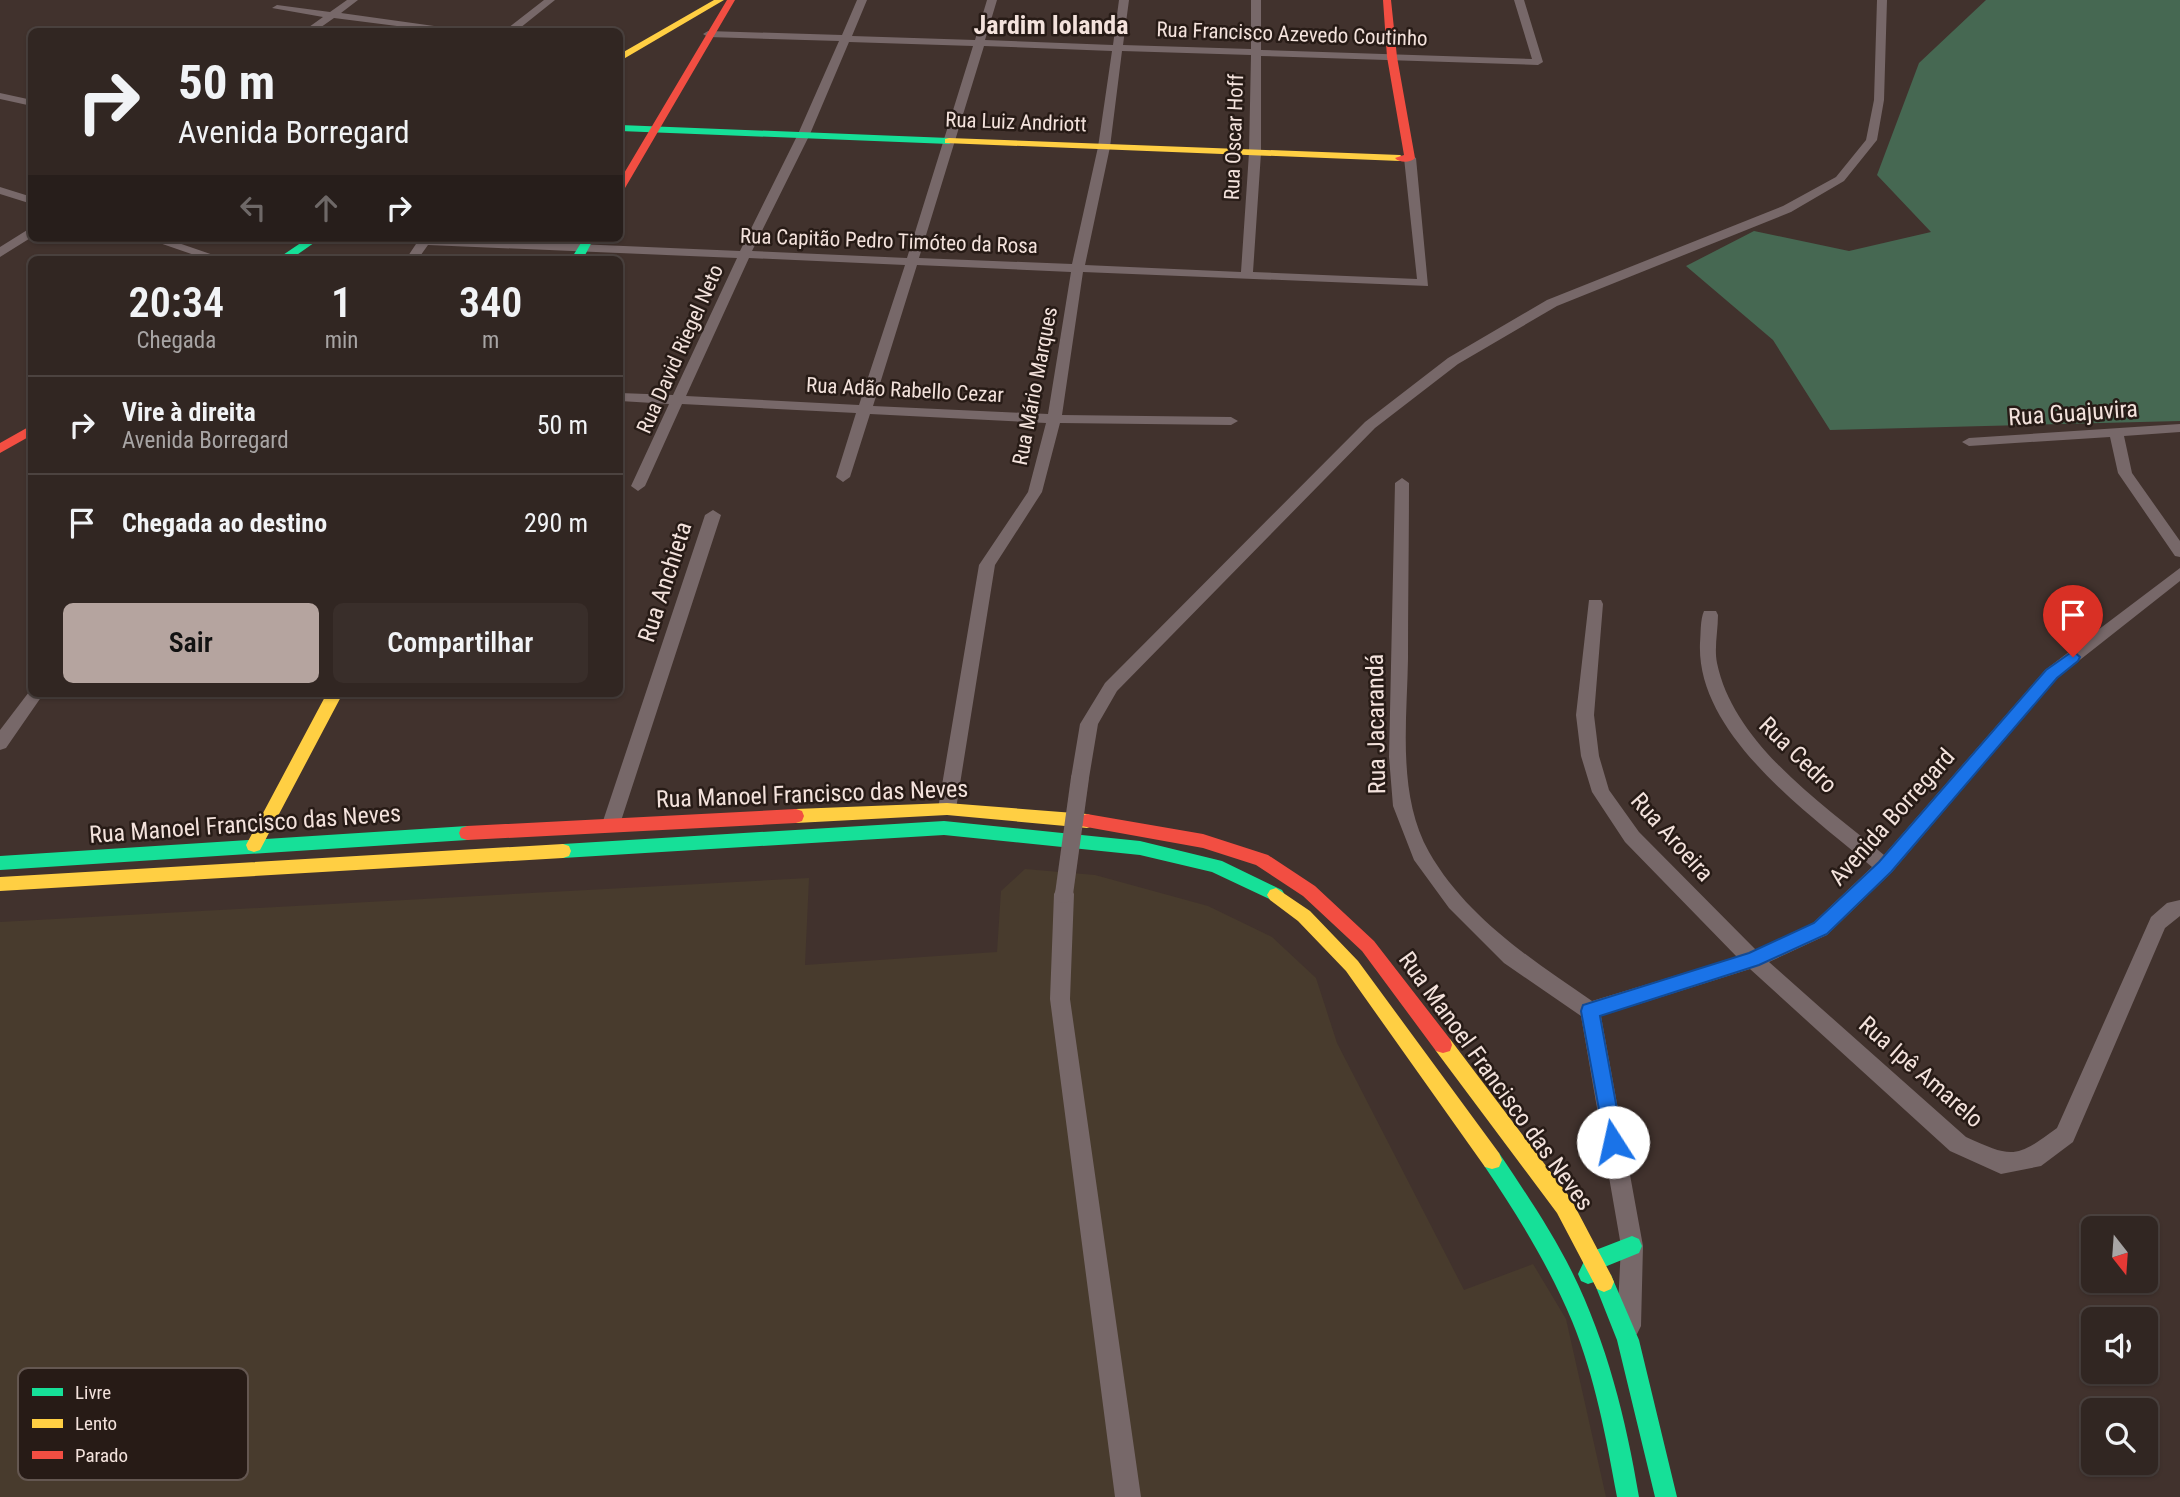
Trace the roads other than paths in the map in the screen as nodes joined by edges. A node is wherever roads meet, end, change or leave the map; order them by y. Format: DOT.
graph roads {
  1 [pos="353,0"];
  2 [pos="550,0"];
  3 [pos="707,0"];
  4 [pos="720,0"];
  5 [pos="731,0"];
  6 [pos="862,0"];
  7 [pos="992,0"];
  8 [pos="1124,0"];
  9 [pos="1256,0"];
  10 [pos="1387,0"];
  11 [pos="1519,0"];
  12 [pos="1882,0"];
  13 [pos="277,8"];
  14 [pos="332,14"];
  15 [pos="313,28"];
  16 [pos="441,28"];
  17 [pos="513,28"];
  18 [pos="708,34"];
  19 [pos="846,38"];
  20 [pos="979,43"];
  21 [pos="1118,47"];
  22 [pos="623,49"];
  23 [pos="1255,52"];
  24 [pos="623,56"];
  25 [pos="1392,57"];
  26 [pos="3,99"];
  27 [pos="28,102"];
  28 [pos="623,128"];
  29 [pos="655,129"];
  30 [pos="804,134"];
  31 [pos="951,140"];
  32 [pos="1104,147"];
  33 [pos="1255,153"];
  34 [pos="1410,158"];
  35 [pos="623,183"];
  36 [pos="0,190"];
  37 [pos="28,200"];
  38 [pos="28,234"];
  39 [pos="164,242"];
  40 [pos="310,242"];
  41 [pos="325,242"];
  42 [pos="465,242"];
  43 [pos="583,248"];
  44 [pos="0,253"];
  45 [pos="744,255"];
  46 [pos="209,256"];
  47 [pos="287,256"];
  48 [pos="303,256"];
  49 [pos="909,262"];
  50 [pos="1078,267"];
  51 [pos="1247,275"];
  52 [pos="623,397"];
  53 [pos="679,399"];
  54 [pos="863,408"];
  55 [pos="1054,419"];
  56 [pos="28,420"];
  57 [pos="1231,421"];
  58 [pos="2180,428"];
  59 [pos="28,432"];
  60 [pos="2116,433"];
  61 [pos="0,437"];
  62 [pos="1969,442"];
  63 [pos="0,449"];
  64 [pos="843,477"];
  65 [pos="1402,483"];
  66 [pos="638,486"];
  67 [pos="713,515"];
  68 [pos="2180,552"];
  69 [pos="2180,573"];
  70 [pos="1595,604"];
  71 [pos="1710,615"];
  72 [pos="33,697"];
  73 [pos="333,697"];
  74 [pos="0,743"];
  75 [pos="947,809"];
  76 [pos="611,824"];
  77 [pos="254,845"];
  78 [pos="0,863"];
  79 [pos="1885,867"];
  80 [pos="0,884"];
  81 [pos="2180,908"];
  82 [pos="1753,960"];
  83 [pos="1590,1011"];
  84 [pos="1632,1247"];
  85 [pos="1595,1259"];
  86 [pos="1628,1340"];
  87 [pos="1616,1420"];
  88 [pos="1128,1497"];
  89 [pos="1628,1497"];
  90 [pos="1667,1497"];
  1 -- 14 [label="street"];
  2 -- 17 [label="street"];
  3 -- 22 [label="main road"];
  4 -- 24 [label="main road"];
  5 -- 18 [label="main road"];
  6 -- 19 [label="street, Rua David Riegel Neto"];
  7 -- 20 [label="street"];
  8 -- 21 [label="street, Rua Mário Marques"];
  9 -- 23 [label="street, Rua Oscar Hoff"];
  10 -- 25 [label="main road"];
  11 -- 25 [label="street, Rua Francisco Azevedo Coutinho"];
  12 -- 88 [label="street, bridge"];
  13 -- 14 [label="street"];
  14 -- 15 [label="street"];
  14 -- 16 [label="street"];
  18 -- 19 [label="street, Rua Francisco Azevedo Coutinho"];
  18 -- 29 [label="main road"];
  19 -- 20 [label="street, Rua Francisco Azevedo Coutinho"];
  19 -- 30 [label="street, Rua David Riegel Neto"];
  20 -- 21 [label="street, Rua Francisco Azevedo Coutinho"];
  20 -- 31 [label="street"];
  21 -- 23 [label="street, Rua Francisco Azevedo Coutinho"];
  21 -- 32 [label="street, Rua Mário Marques"];
  23 -- 25 [label="street, Rua Francisco Azevedo Coutinho"];
  23 -- 33 [label="street, Rua Oscar Hoff"];
  25 -- 34 [label="main road"];
  26 -- 27 [label="street"];
  28 -- 29 [label="main road, Rua Luiz Andriott"];
  29 -- 30 [label="main road, Rua Luiz Andriott"];
  29 -- 35 [label="main road"];
  30 -- 31 [label="main road, Rua Luiz Andriott"];
  30 -- 45 [label="street, Rua David Riegel Neto"];
  31 -- 32 [label="main road, Rua Luiz Andriott"];
  31 -- 49 [label="street"];
  32 -- 33 [label="main road, Rua Luiz Andriott"];
  32 -- 50 [label="street, Rua Mário Marques"];
  33 -- 34 [label="main road, Rua Luiz Andriott"];
  33 -- 51 [label="street, Rua Oscar Hoff"];
  34 -- 51 [label="street, Rua Capitão Pedro Timóteo da Rosa"];
  36 -- 37 [label="street"];
  38 -- 44 [label="street"];
  39 -- 46 [label="street"];
  40 -- 47 [label="main road"];
  41 -- 48 [label="main road"];
  42 -- 43 [label="street, Rua Capitão Pedro Timóteo da Rosa"];
  43 -- 45 [label="street, Rua Capitão Pedro Timóteo da Rosa"];
  45 -- 49 [label="street, Rua Capitão Pedro Timóteo da Rosa"];
  45 -- 53 [label="street, Rua David Riegel Neto"];
  49 -- 50 [label="street, Rua Capitão Pedro Timóteo da Rosa"];
  49 -- 54 [label="street"];
  50 -- 51 [label="street, Rua Capitão Pedro Timóteo da Rosa"];
  50 -- 55 [label="street, Rua Mário Marques"];
  52 -- 53 [label="street, Rua Adão Rabello Cezar"];
  53 -- 54 [label="street, Rua Adão Rabello Cezar"];
  53 -- 66 [label="street, Rua David Riegel Neto"];
  54 -- 55 [label="street, Rua Adão Rabello Cezar"];
  54 -- 64 [label="street"];
  55 -- 57 [label="street, Rua Adão Rabello Cezar"];
  55 -- 75 [label="street, Rua Mário Marques"];
  56 -- 61 [label="main road"];
  58 -- 60 [label="street, Rua Guajuvira"];
  59 -- 63 [label="main road"];
  60 -- 62 [label="street, Rua Guajuvira"];
  60 -- 68 [label="street"];
  65 -- 83 [label="street, Rua Jacarandá"];
  67 -- 76 [label="street, Rua Anchieta"];
  69 -- 79 [label="street, Avenida Borregard"];
  70 -- 82 [label="street, Rua Aroeira"];
  71 -- 79 [label="street, Rua Cedro"];
  72 -- 74 [label="street"];
  73 -- 77 [label="main road"];
  75 -- 76 [label="main road, Rua Manoel Francisco das Neves"];
  75 -- 85 [label="main road, Rua Manoel Francisco das Neves"];
  76 -- 77 [label="main road, Rua Manoel Francisco das Neves"];
  77 -- 78 [label="main road, Rua Manoel Francisco das Neves"];
  79 -- 82 [label="street, Avenida Borregard"];
  80 -- 87 [label="main road, Rua Manoel Francisco das Neves"];
  81 -- 82 [label="street, Rua Ipê Amarelo"];
  82 -- 83 [label="street, Avenida Borregard"];
  83 -- 84 [label="street"];
  84 -- 85 [label="main road"];
  84 -- 86 [label="street"];
  85 -- 86 [label="main road, Rua Manoel Francisco das Neves"];
  85 -- 87 [label="main road"];
  86 -- 90 [label="main road, Rua Manoel Francisco das Neves"];
  87 -- 89 [label="main road"];
}
